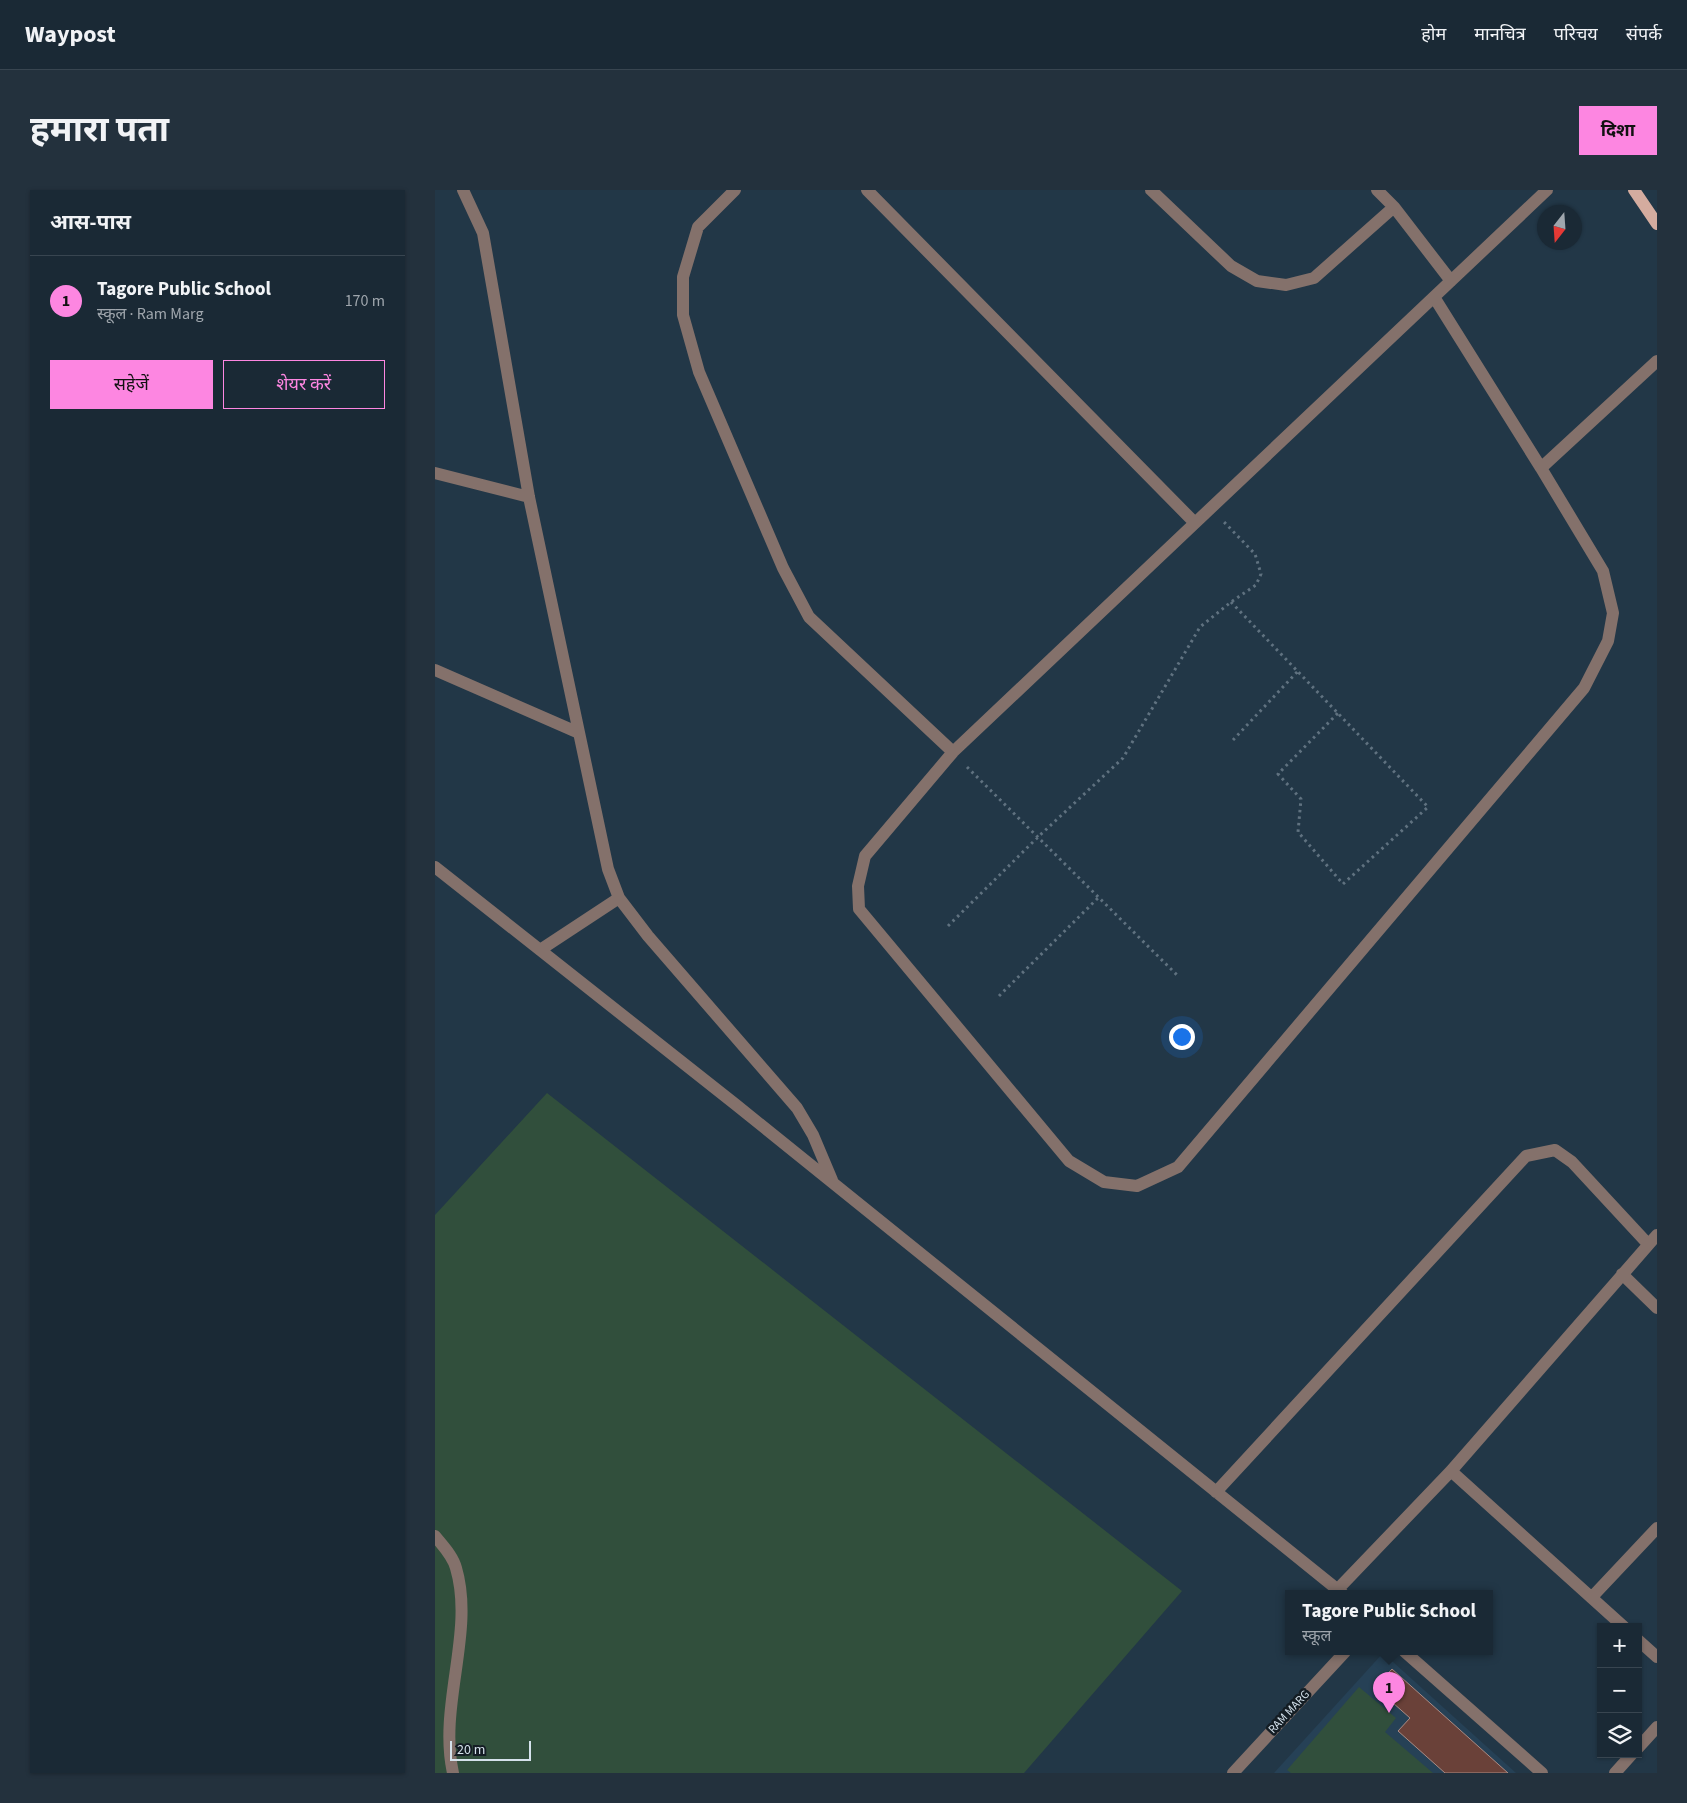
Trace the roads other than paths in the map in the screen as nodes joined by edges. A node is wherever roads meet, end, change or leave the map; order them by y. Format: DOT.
graph roads {
  1 [pos="463,190"];
  2 [pos="735,190"];
  3 [pos="867,190"];
  4 [pos="1151,190"];
  5 [pos="1377,190"];
  6 [pos="1547,190"];
  7 [pos="1634,190"];
  8 [pos="1394,207"];
  9 [pos="1657,224"];
  10 [pos="1451,281"];
  11 [pos="1434,297"];
  12 [pos="1657,361"];
  13 [pos="1541,468"];
  14 [pos="435,473"];
  15 [pos="529,497"];
  16 [pos="1194,522"];
  17 [pos="435,670"];
  18 [pos="579,733"];
  19 [pos="953,752"];
  20 [pos="435,867"];
  21 [pos="619,898"];
  22 [pos="540,950"];
  23 [pos="833,1182"];
  24 [pos="1653,1239"];
  25 [pos="1622,1274"];
  26 [pos="1657,1308"];
  27 [pos="1451,1471"];
  28 [pos="1215,1492"];
  29 [pos="1657,1528"];
  30 [pos="435,1536"];
  31 [pos="1338,1590"];
  32 [pos="1342,1590"];
  33 [pos="1592,1597"];
  34 [pos="1620,1623"];
  35 [pos="1642,1644"];
  36 [pos="1342,1655"];
  37 [pos="1408,1655"];
  38 [pos="1657,1657"];
  39 [pos="1657,1727"];
  40 [pos="1642,1744"];
  41 [pos="1628,1758"];
  42 [pos="453,1773"];
  43 [pos="1233,1773"];
  44 [pos="1542,1773"];
  45 [pos="1615,1773"];
  1 -- 15 [label="street"];
  2 -- 19 [label="street"];
  3 -- 16 [label="street"];
  4 -- 8 [label="street"];
  5 -- 8 [label="street"];
  6 -- 10 [label="street"];
  7 -- 9 [label="main road"];
  8 -- 10 [label="street"];
  10 -- 11 [label="street"];
  11 -- 13 [label="street"];
  11 -- 16 [label="street"];
  12 -- 13 [label="street"];
  13 -- 19 [label="street"];
  14 -- 15 [label="street"];
  15 -- 18 [label="street"];
  16 -- 19 [label="street"];
  17 -- 18 [label="street"];
  18 -- 21 [label="street"];
  20 -- 22 [label="street"];
  21 -- 22 [label="street"];
  21 -- 23 [label="street"];
  22 -- 23 [label="street"];
  23 -- 28 [label="street"];
  24 -- 25 [label="street"];
  24 -- 28 [label="street"];
  25 -- 26 [label="street"];
  25 -- 27 [label="street"];
  27 -- 32 [label="street"];
  27 -- 33 [label="street"];
  28 -- 31 [label="street"];
  29 -- 33 [label="street"];
  30 -- 42 [label="street"];
  33 -- 34 [label="street"];
  35 -- 38 [label="street"];
  36 -- 43 [label="street, RAM MARG"];
  37 -- 44 [label="street"];
  39 -- 40 [label="street"];
  41 -- 45 [label="street"];
}
